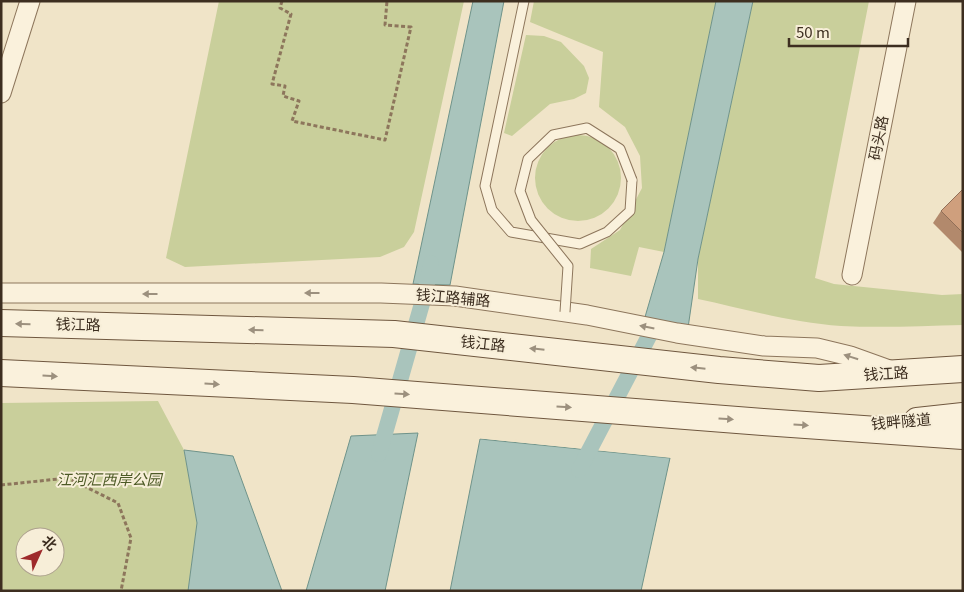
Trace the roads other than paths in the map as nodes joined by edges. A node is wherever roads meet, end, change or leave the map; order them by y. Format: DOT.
graph roads {
  1 [pos="30,1"];
  2 [pos="524,1"];
  3 [pos="906,1"];
  4 [pos="1,93"];
  5 [pos="852,274"];
  6 [pos="1,293"];
  7 [pos="565,312"];
  8 [pos="1,323"];
  9 [pos="963,369"];
  10 [pos="1,373"];
  11 [pos="897,373"];
  12 [pos="819,378"];
  13 [pos="963,387"];
  14 [pos="963,416"];
  15 [pos="839,428"];
  16 [pos="963,436"];
  1 -- 4 [label="street"];
  2 -- 7 [label="lane, bridge"];
  3 -- 5 [label="street, 码头路"];
  7 -- 6 [label="street, 钱江路辅路, one-way"];
  11 -- 7 [label="street, 钱江路辅路, one-way"];
  12 -- 8 [label="main road, 钱江路, one-way"];
  9 -- 11 [label="main road, 钱江路"];
  10 -- 15 [label="main road, one-way"];
  11 -- 12 [label="main road, 钱江路"];
  12 -- 13 [label="main road"];
  14 -- 15 [label="main road, 钱畔隧道"];
  15 -- 16 [label="main road"];
}
